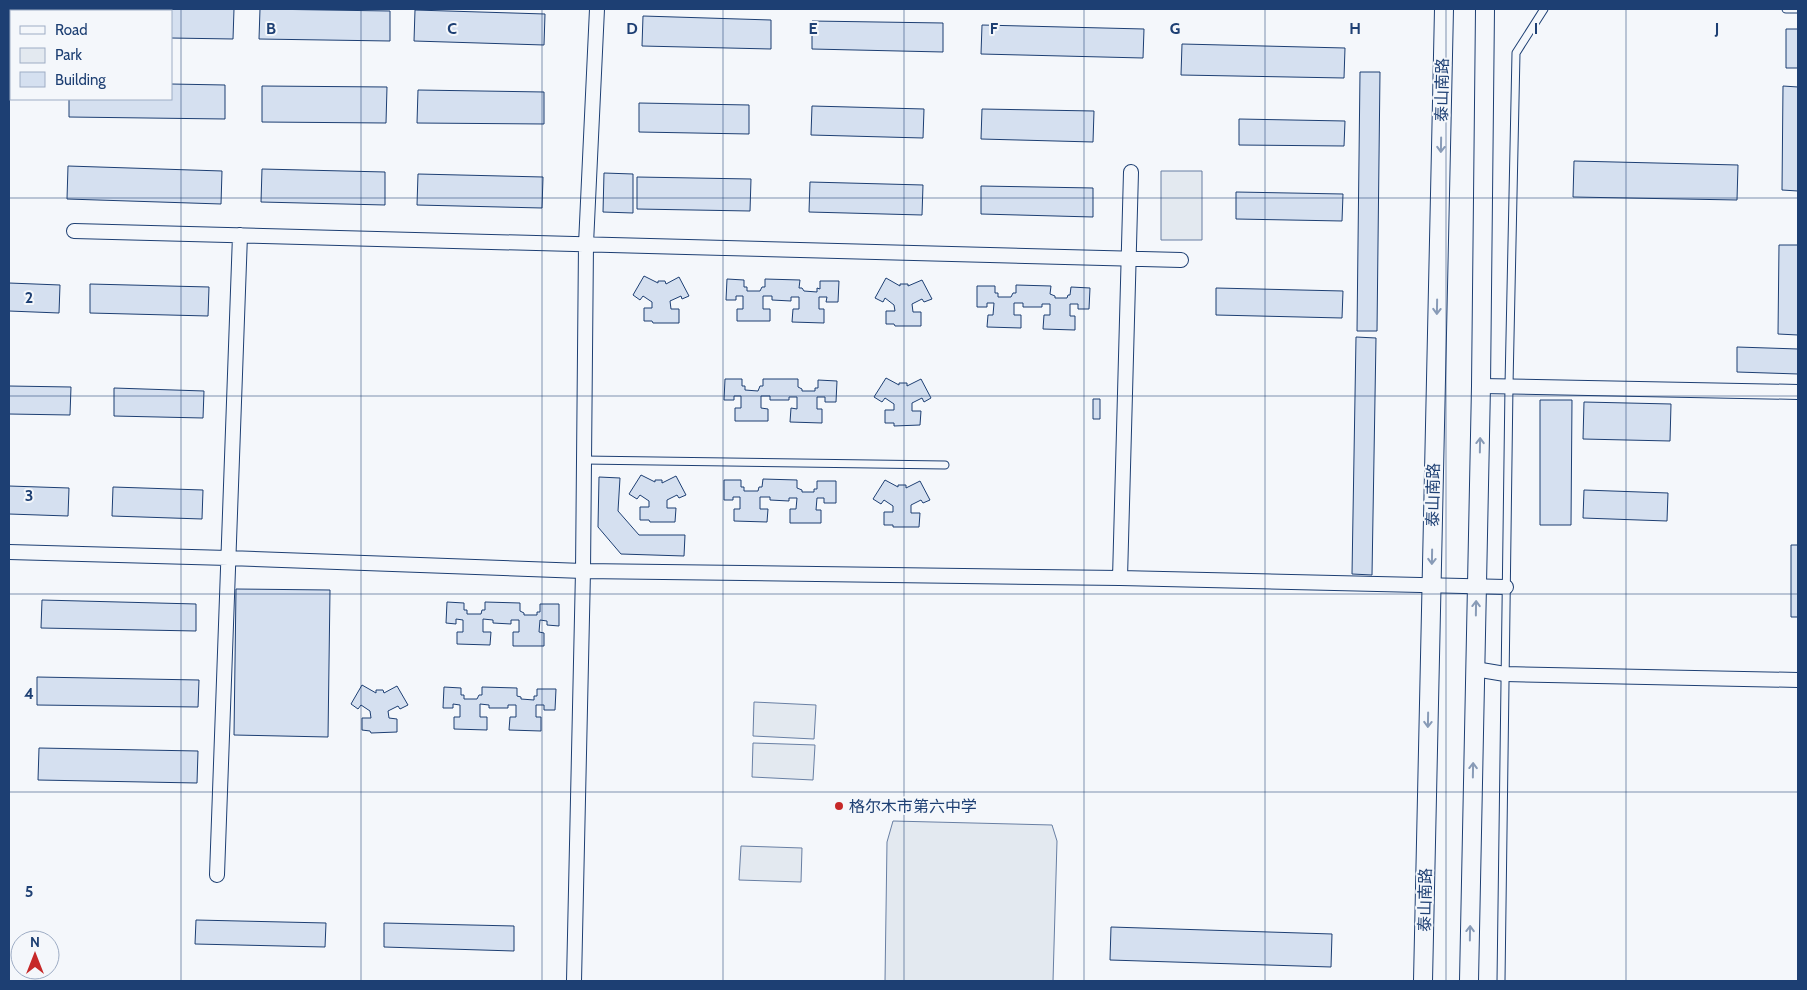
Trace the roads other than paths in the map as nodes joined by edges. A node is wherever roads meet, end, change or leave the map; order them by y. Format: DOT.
graph roads {
  1 [pos="597,9"];
  2 [pos="1444,9"];
  3 [pos="1485,9"];
  4 [pos="1544,9"];
  5 [pos="1786,9"];
  6 [pos="1798,9"];
  7 [pos="1131,172"];
  8 [pos="74,231"];
  9 [pos="240,235"];
  10 [pos="586,244"];
  11 [pos="1129,259"];
  12 [pos="1181,260"];
  13 [pos="1509,385"];
  14 [pos="1481,386"];
  15 [pos="1798,392"];
  16 [pos="584,460"];
  17 [pos="945,466"];
  18 [pos="9,552"];
  19 [pos="228,558"];
  20 [pos="584,571"];
  21 [pos="1120,578"];
  22 [pos="1431,585"];
  23 [pos="1477,586"];
  24 [pos="1506,586"];
  25 [pos="1475,669"];
  26 [pos="1505,674"];
  27 [pos="1798,680"];
  28 [pos="217,875"];
  29 [pos="574,981"];
  30 [pos="1423,981"];
  31 [pos="1469,981"];
  32 [pos="1501,981"];
  1 -- 10 [label="street"];
  2 -- 22 [label="street, 泰山南路, one-way"];
  3 -- 14 [label="street"];
  4 -- 13 [label="lane"];
  5 -- 6 [label="lane"];
  7 -- 11 [label="street"];
  8 -- 9 [label="street"];
  9 -- 10 [label="street"];
  9 -- 19 [label="street"];
  10 -- 11 [label="street"];
  10 -- 16 [label="street"];
  11 -- 12 [label="street"];
  11 -- 21 [label="street"];
  13 -- 14 [label="street"];
  13 -- 15 [label="street"];
  13 -- 24 [label="lane"];
  23 -- 14 [label="street, one-way"];
  16 -- 17 [label="lane"];
  16 -- 20 [label="street"];
  18 -- 19 [label="street"];
  19 -- 20 [label="street"];
  19 -- 28 [label="street"];
  20 -- 21 [label="street"];
  20 -- 29 [label="street"];
  21 -- 22 [label="street"];
  22 -- 23 [label="street"];
  22 -- 30 [label="street, 泰山南路, one-way"];
  23 -- 24 [label="street"];
  25 -- 23 [label="street, one-way"];
  24 -- 26 [label="lane"];
  25 -- 26 [label="street"];
  31 -- 25 [label="street, one-way"];
  26 -- 27 [label="street"];
  26 -- 32 [label="lane"];
}
